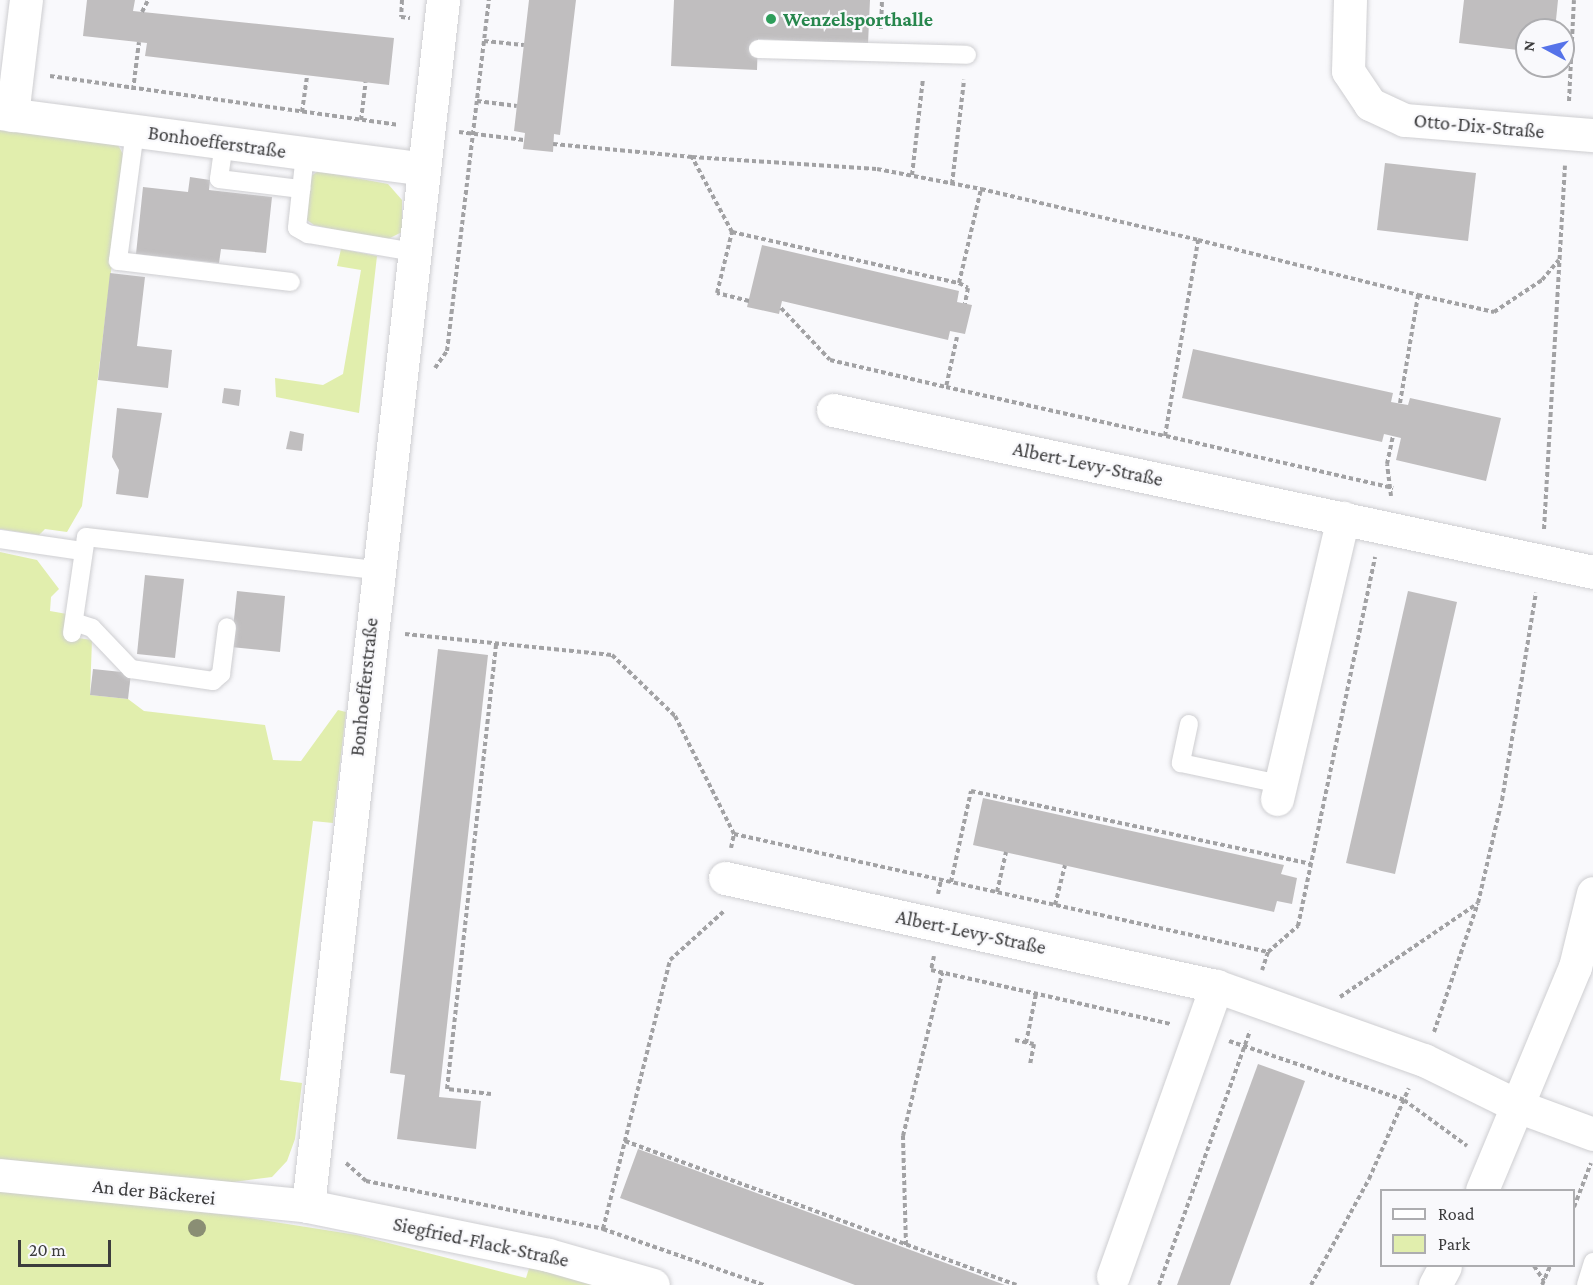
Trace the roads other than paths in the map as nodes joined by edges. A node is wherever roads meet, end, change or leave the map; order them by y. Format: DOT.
graph roads {
  1 [pos="26,0"];
  2 [pos="443,0"];
  3 [pos="1350,0"];
  4 [pos="758,49"];
  5 [pos="967,55"];
  6 [pos="6,114"];
  7 [pos="135,131"];
  8 [pos="1580,134"];
  9 [pos="224,143"];
  10 [pos="305,154"];
  11 [pos="423,169"];
  12 [pos="301,189"];
  13 [pos="414,252"];
  14 [pos="291,282"];
  15 [pos="833,410"];
  16 [pos="1343,518"];
  17 [pos="0,539"];
  18 [pos="82,551"];
  19 [pos="377,570"];
  20 [pos="1593,572"];
  21 [pos="227,627"];
  22 [pos="1189,724"];
  23 [pos="1278,791"];
  24 [pos="739,881"];
  25 [pos="1593,892"];
  26 [pos="1216,986"];
  27 [pos="1520,1107"];
  28 [pos="1593,1134"];
  29 [pos="0,1175"];
  30 [pos="1487,1180"];
  31 [pos="308,1206"];
  32 [pos="1593,1262"];
  33 [pos="1444,1267"];
  34 [pos="1113,1276"];
  35 [pos="653,1285"];
  36 [pos="1435,1285"];
  37 [pos="1586,1285"];
  1 -- 6 [label="street, Bonhoefferstraße"];
  2 -- 11 [label="street, Bonhoefferstraße"];
  3 -- 8 [label="street, Otto-Dix-Straße"];
  4 -- 5 [label="lane"];
  6 -- 7 [label="street, Bonhoefferstraße"];
  7 -- 9 [label="street, Bonhoefferstraße"];
  7 -- 14 [label="lane"];
  9 -- 10 [label="street, Bonhoefferstraße"];
  9 -- 12 [label="lane"];
  10 -- 11 [label="street, Bonhoefferstraße"];
  10 -- 12 [label="lane"];
  11 -- 13 [label="street, Bonhoefferstraße"];
  12 -- 13 [label="lane"];
  13 -- 19 [label="street, Bonhoefferstraße"];
  15 -- 16 [label="street, Albert-Levy-Straße"];
  16 -- 20 [label="street, Albert-Levy-Straße"];
  16 -- 23 [label="street"];
  17 -- 18 [label="lane"];
  18 -- 19 [label="lane"];
  18 -- 21 [label="lane"];
  19 -- 31 [label="street, Bonhoefferstraße"];
  22 -- 23 [label="lane"];
  24 -- 26 [label="street, Albert-Levy-Straße"];
  25 -- 27 [label="street"];
  26 -- 27 [label="street, Albert-Levy-Straße"];
  26 -- 34 [label="street"];
  27 -- 28 [label="street, Albert-Levy-Straße"];
  27 -- 30 [label="street"];
  29 -- 31 [label="street, An der Bäckerei"];
  31 -- 35 [label="street, Siegfried-Flack-Straße"];
  32 -- 37 [label="lane"];
  33 -- 36 [label="street"];
}
